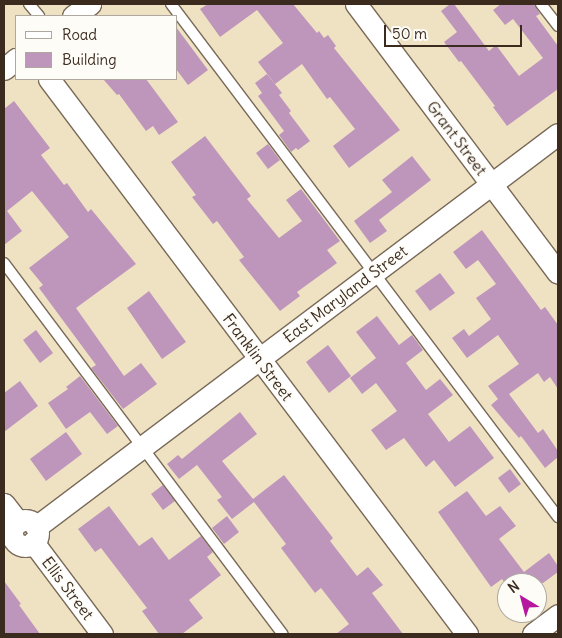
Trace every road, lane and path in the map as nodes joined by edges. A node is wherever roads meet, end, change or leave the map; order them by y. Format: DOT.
graph roads {
  1 [pos="29,4"];
  2 [pos="90,4"];
  3 [pos="171,4"];
  4 [pos="356,4"];
  5 [pos="541,4"];
  6 [pos="38,15"];
  7 [pos="74,15"];
  8 [pos="558,26"];
  9 [pos="15,60"];
  10 [pos="4,68"];
  11 [pos="50,80"];
  12 [pos="558,134"];
  13 [pos="492,184"];
  14 [pos="4,263"];
  15 [pos="374,273"];
  16 [pos="558,273"];
  17 [pos="260,358"];
  18 [pos="142,447"];
  19 [pos="4,504"];
  20 [pos="558,517"];
  21 [pos="29,530"];
  22 [pos="558,616"];
  23 [pos="102,634"];
  24 [pos="283,634"];
  25 [pos="467,634"];
  26 [pos="533,634"];
  1 -- 6 [label="lane"];
  2 -- 7 [label="street"];
  3 -- 15 [label="lane"];
  4 -- 13 [label="street, Grant Street"];
  5 -- 8 [label="lane"];
  9 -- 10 [label="street"];
  11 -- 17 [label="street, Franklin Street"];
  12 -- 13 [label="street, East Maryland Street"];
  13 -- 15 [label="street, East Maryland Street"];
  13 -- 16 [label="street, Grant Street"];
  14 -- 18 [label="lane"];
  15 -- 17 [label="street, East Maryland Street"];
  15 -- 20 [label="lane"];
  17 -- 18 [label="street, East Maryland Street"];
  17 -- 25 [label="street, Franklin Street"];
  18 -- 21 [label="street, East Maryland Street"];
  18 -- 24 [label="lane"];
  19 -- 21 [label="street, Ellis Street"];
  21 -- 23 [label="street, Ellis Street"];
  22 -- 26 [label="street"];
}
